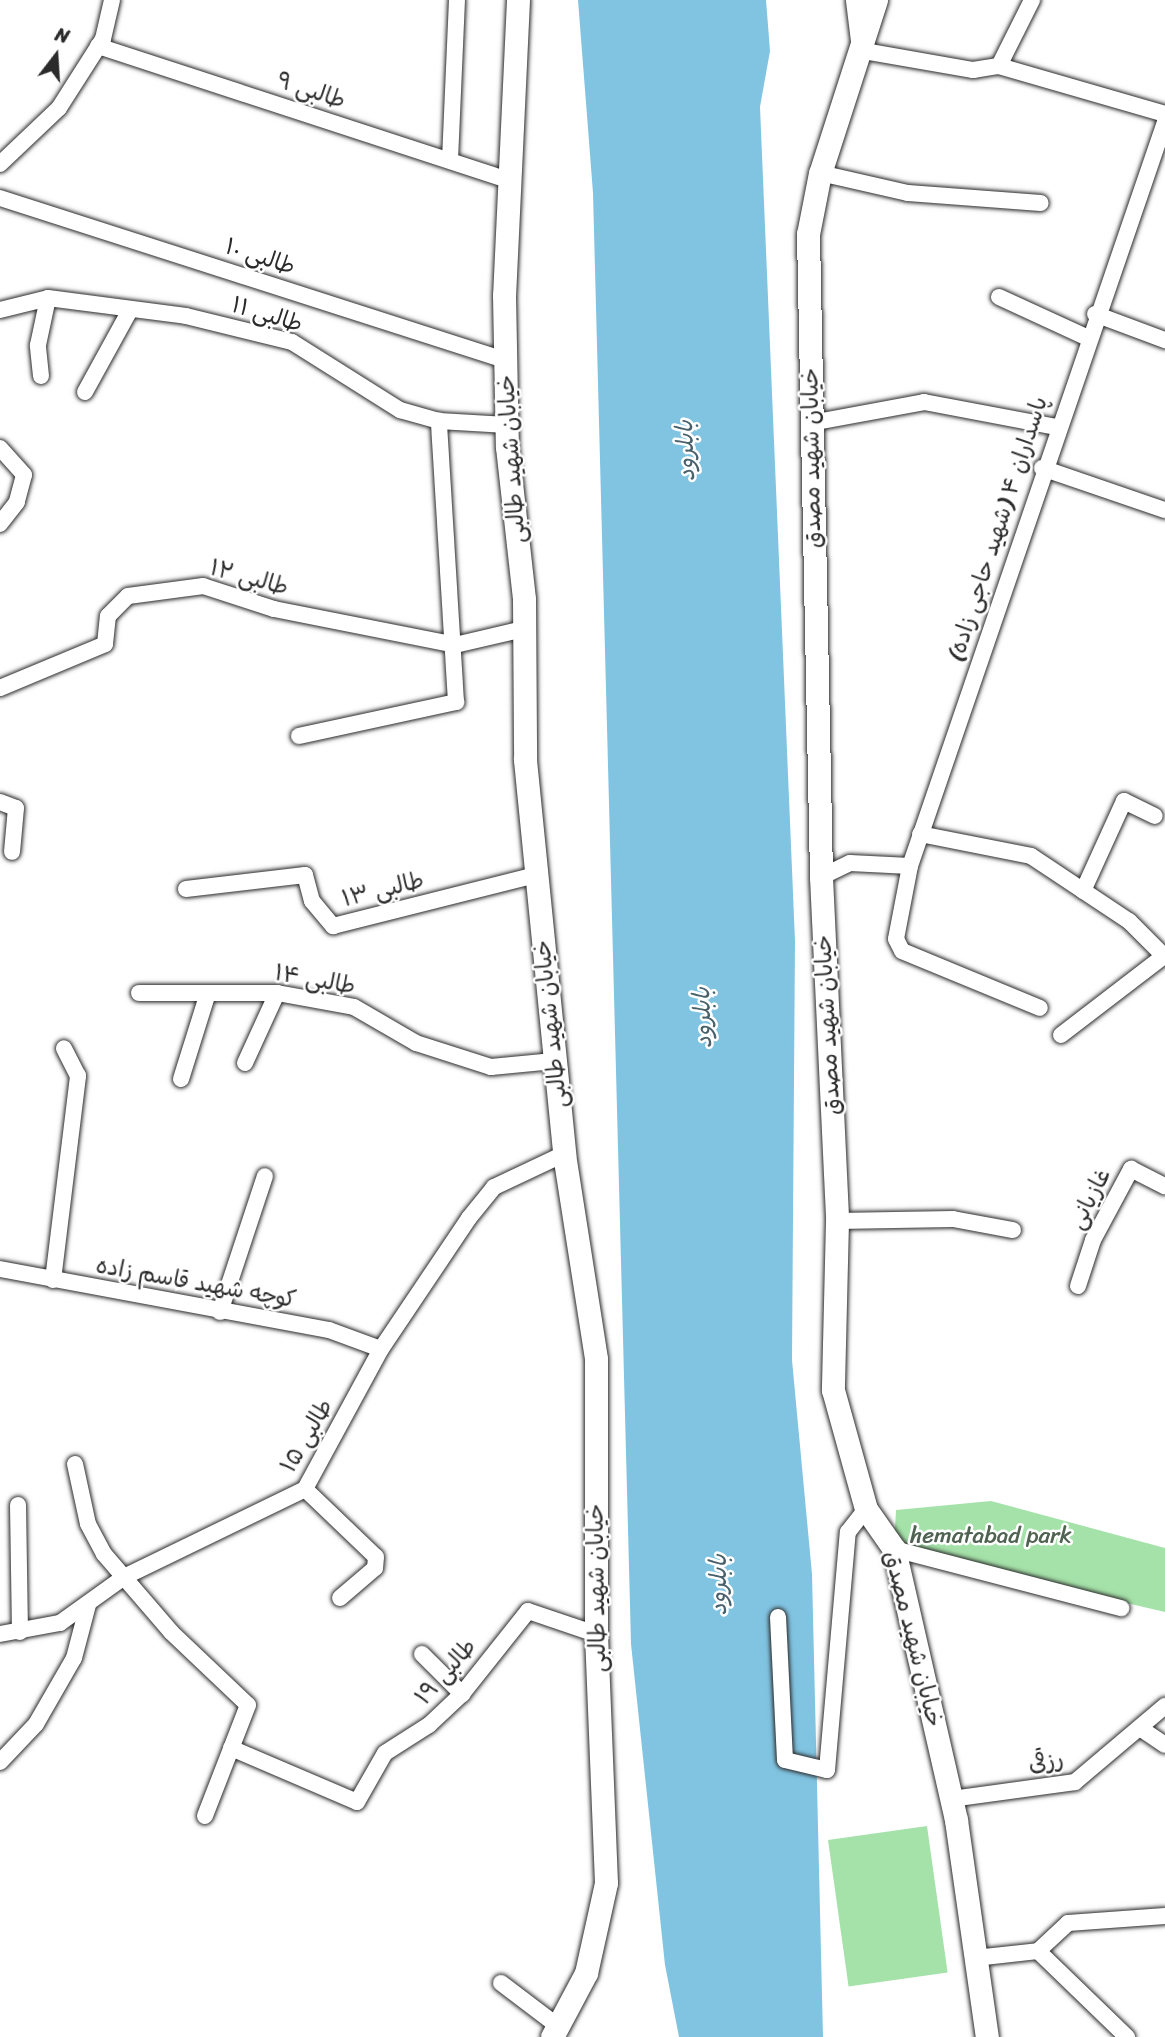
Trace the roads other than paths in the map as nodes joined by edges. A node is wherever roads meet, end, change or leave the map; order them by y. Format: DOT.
graph roads {
  1 [pos="112,0"];
  2 [pos="457,0"];
  3 [pos="518,0"];
  4 [pos="857,0"];
  5 [pos="876,0"];
  6 [pos="1032,0"];
  7 [pos="98,46"];
  8 [pos="864,51"];
  9 [pos="999,66"];
  10 [pos="1165,114"];
  11 [pos="1165,122"];
  12 [pos="450,160"];
  13 [pos="0,164"];
  14 [pos="820,173"];
  15 [pos="509,180"];
  16 [pos="0,198"];
  17 [pos="1041,202"];
  18 [pos="999,297"];
  19 [pos="48,298"];
  20 [pos="0,310"];
  21 [pos="130,310"];
  22 [pos="1095,314"];
  23 [pos="1086,337"];
  24 [pos="1165,340"];
  25 [pos="505,360"];
  26 [pos="41,376"];
  27 [pos="85,392"];
  28 [pos="439,421"];
  29 [pos="811,423"];
  30 [pos="507,425"];
  31 [pos="1056,427"];
  32 [pos="0,448"];
  33 [pos="1042,468"];
  34 [pos="1165,510"];
  35 [pos="0,524"];
  36 [pos="524,629"];
  37 [pos="455,645"];
  38 [pos="0,688"];
  39 [pos="299,736"];
  40 [pos="0,802"];
  41 [pos="1155,816"];
  42 [pos="920,834"];
  43 [pos="12,852"];
  44 [pos="910,866"];
  45 [pos="536,875"];
  46 [pos="821,877"];
  47 [pos="186,889"];
  48 [pos="1083,891"];
  49 [pos="1164,957"];
  50 [pos="139,993"];
  51 [pos="208,993"];
  52 [pos="277,993"];
  53 [pos="1040,1008"];
  54 [pos="1061,1035"];
  55 [pos="64,1048"];
  56 [pos="554,1061"];
  57 [pos="245,1063"];
  58 [pos="181,1079"];
  59 [pos="564,1154"];
  60 [pos="265,1177"];
  61 [pos="1165,1186"];
  62 [pos="837,1221"];
  63 [pos="1013,1230"];
  64 [pos="0,1269"];
  65 [pos="54,1280"];
  66 [pos="1078,1286"];
  67 [pos="220,1312"];
  68 [pos="381,1349"];
  69 [pos="75,1464"];
  70 [pos="305,1489"];
  71 [pos="18,1505"];
  72 [pos="866,1509"];
  73 [pos="894,1549"];
  74 [pos="124,1577"];
  75 [pos="340,1598"];
  76 [pos="88,1605"];
  77 [pos="1121,1608"];
  78 [pos="778,1617"];
  79 [pos="20,1632"];
  80 [pos="0,1634"];
  81 [pos="596,1634"];
  82 [pos="422,1654"];
  83 [pos="462,1694"];
  84 [pos="1165,1706"];
  85 [pos="1140,1728"];
  86 [pos="1165,1745"];
  87 [pos="231,1748"];
  88 [pos="0,1762"];
  89 [pos="951,1799"];
  90 [pos="205,1816"];
  91 [pos="1165,1916"];
  92 [pos="1038,1951"];
  93 [pos="975,1958"];
  94 [pos="501,1983"];
  95 [pos="554,2030"];
  96 [pos="987,2037"];
  97 [pos="1127,2037"];
  1 -- 7 [label="street"];
  2 -- 12 [label="street"];
  3 -- 15 [label="street, خیابان شهید طالبی"];
  4 -- 8 [label="street"];
  5 -- 8 [label="street, خیابان شهید مصدق"];
  6 -- 9 [label="street"];
  7 -- 12 [label="street, طالبی ۹"];
  7 -- 13 [label="street"];
  8 -- 9 [label="street"];
  8 -- 14 [label="street, خیابان شهید مصدق"];
  9 -- 10 [label="street"];
  11 -- 22 [label="street, پاسداران ۴ (شهید حاجی زاده)"];
  12 -- 15 [label="street, طالبی ۹"];
  14 -- 17 [label="street"];
  14 -- 29 [label="street, خیابان شهید مصدق"];
  15 -- 25 [label="street, خیابان شهید طالبی"];
  16 -- 25 [label="street, طالبی ۱۰"];
  18 -- 23 [label="street"];
  19 -- 20 [label="street, طالبی ۱۱"];
  19 -- 21 [label="street, طالبی ۱۱"];
  19 -- 26 [label="street"];
  21 -- 27 [label="street"];
  21 -- 28 [label="street, طالبی ۱۱"];
  22 -- 23 [label="street, پاسداران ۴ (شهید حاجی زاده)"];
  22 -- 24 [label="street"];
  23 -- 31 [label="street, پاسداران ۴ (شهید حاجی زاده)"];
  25 -- 30 [label="street, خیابان شهید طالبی"];
  28 -- 30 [label="street, طالبی ۱۱"];
  28 -- 37 [label="street"];
  29 -- 31 [label="street"];
  29 -- 46 [label="street, خیابان شهید مصدق"];
  30 -- 36 [label="street, خیابان شهید طالبی"];
  31 -- 33 [label="street, پاسداران ۴ (شهید حاجی زاده)"];
  32 -- 35 [label="street"];
  33 -- 34 [label="street"];
  33 -- 42 [label="street, پاسداران ۴ (شهید حاجی زاده)"];
  36 -- 37 [label="street, طالبی ۱۲"];
  36 -- 45 [label="street, خیابان شهید طالبی"];
  37 -- 38 [label="street, طالبی ۱۲"];
  37 -- 39 [label="street"];
  40 -- 43 [label="street"];
  41 -- 48 [label="street"];
  42 -- 44 [label="street, پاسداران ۴ (شهید حاجی زاده)"];
  42 -- 48 [label="street"];
  44 -- 46 [label="street"];
  44 -- 53 [label="street, پاسداران ۴ (شهید حاجی زاده)"];
  45 -- 47 [label="street, طالبی ۱۳"];
  45 -- 56 [label="street, خیابان شهید طالبی"];
  46 -- 62 [label="street, خیابان شهید مصدق"];
  48 -- 49 [label="street"];
  49 -- 54 [label="street"];
  50 -- 51 [label="street, طالبی ۱۴"];
  51 -- 52 [label="street, طالبی ۱۴"];
  51 -- 58 [label="street"];
  52 -- 56 [label="street, طالبی ۱۴"];
  52 -- 57 [label="street"];
  55 -- 65 [label="street"];
  56 -- 59 [label="street, خیابان شهید طالبی"];
  59 -- 68 [label="street, طالبی ۱۵"];
  59 -- 81 [label="street, خیابان شهید طالبی"];
  60 -- 67 [label="street"];
  61 -- 66 [label="street, غازیانی"];
  62 -- 63 [label="street"];
  62 -- 72 [label="street, خیابان شهید مصدق"];
  64 -- 65 [label="street, کوچه شهید قاسم زاده"];
  65 -- 67 [label="street, کوچه شهید قاسم زاده"];
  67 -- 68 [label="street, کوچه شهید قاسم زاده"];
  68 -- 70 [label="street, طالبی ۱۵"];
  69 -- 74 [label="street"];
  70 -- 74 [label="street, طالبی ۱۵"];
  70 -- 75 [label="street"];
  71 -- 79 [label="street"];
  72 -- 73 [label="street, خیابان شهید مصدق"];
  72 -- 78 [label="street"];
  73 -- 77 [label="street"];
  73 -- 89 [label="street, خیابان شهید مصدق"];
  74 -- 76 [label="street, طالبی ۱۵"];
  74 -- 87 [label="street"];
  76 -- 79 [label="street, طالبی ۱۵"];
  76 -- 88 [label="street"];
  79 -- 80 [label="street, طالبی ۱۵"];
  81 -- 83 [label="street, طالبی ۱۹"];
  81 -- 95 [label="street, خیابان شهید طالبی"];
  82 -- 83 [label="street"];
  83 -- 87 [label="street, طالبی ۱۹"];
  84 -- 85 [label="street, رزقی"];
  85 -- 86 [label="street"];
  85 -- 89 [label="street, رزقی"];
  87 -- 90 [label="street"];
  89 -- 93 [label="street, خیابان شهید مصدق"];
  91 -- 92 [label="street"];
  92 -- 93 [label="street"];
  92 -- 97 [label="street"];
  93 -- 96 [label="street, خیابان شهید مصدق"];
  94 -- 95 [label="street"];
}
